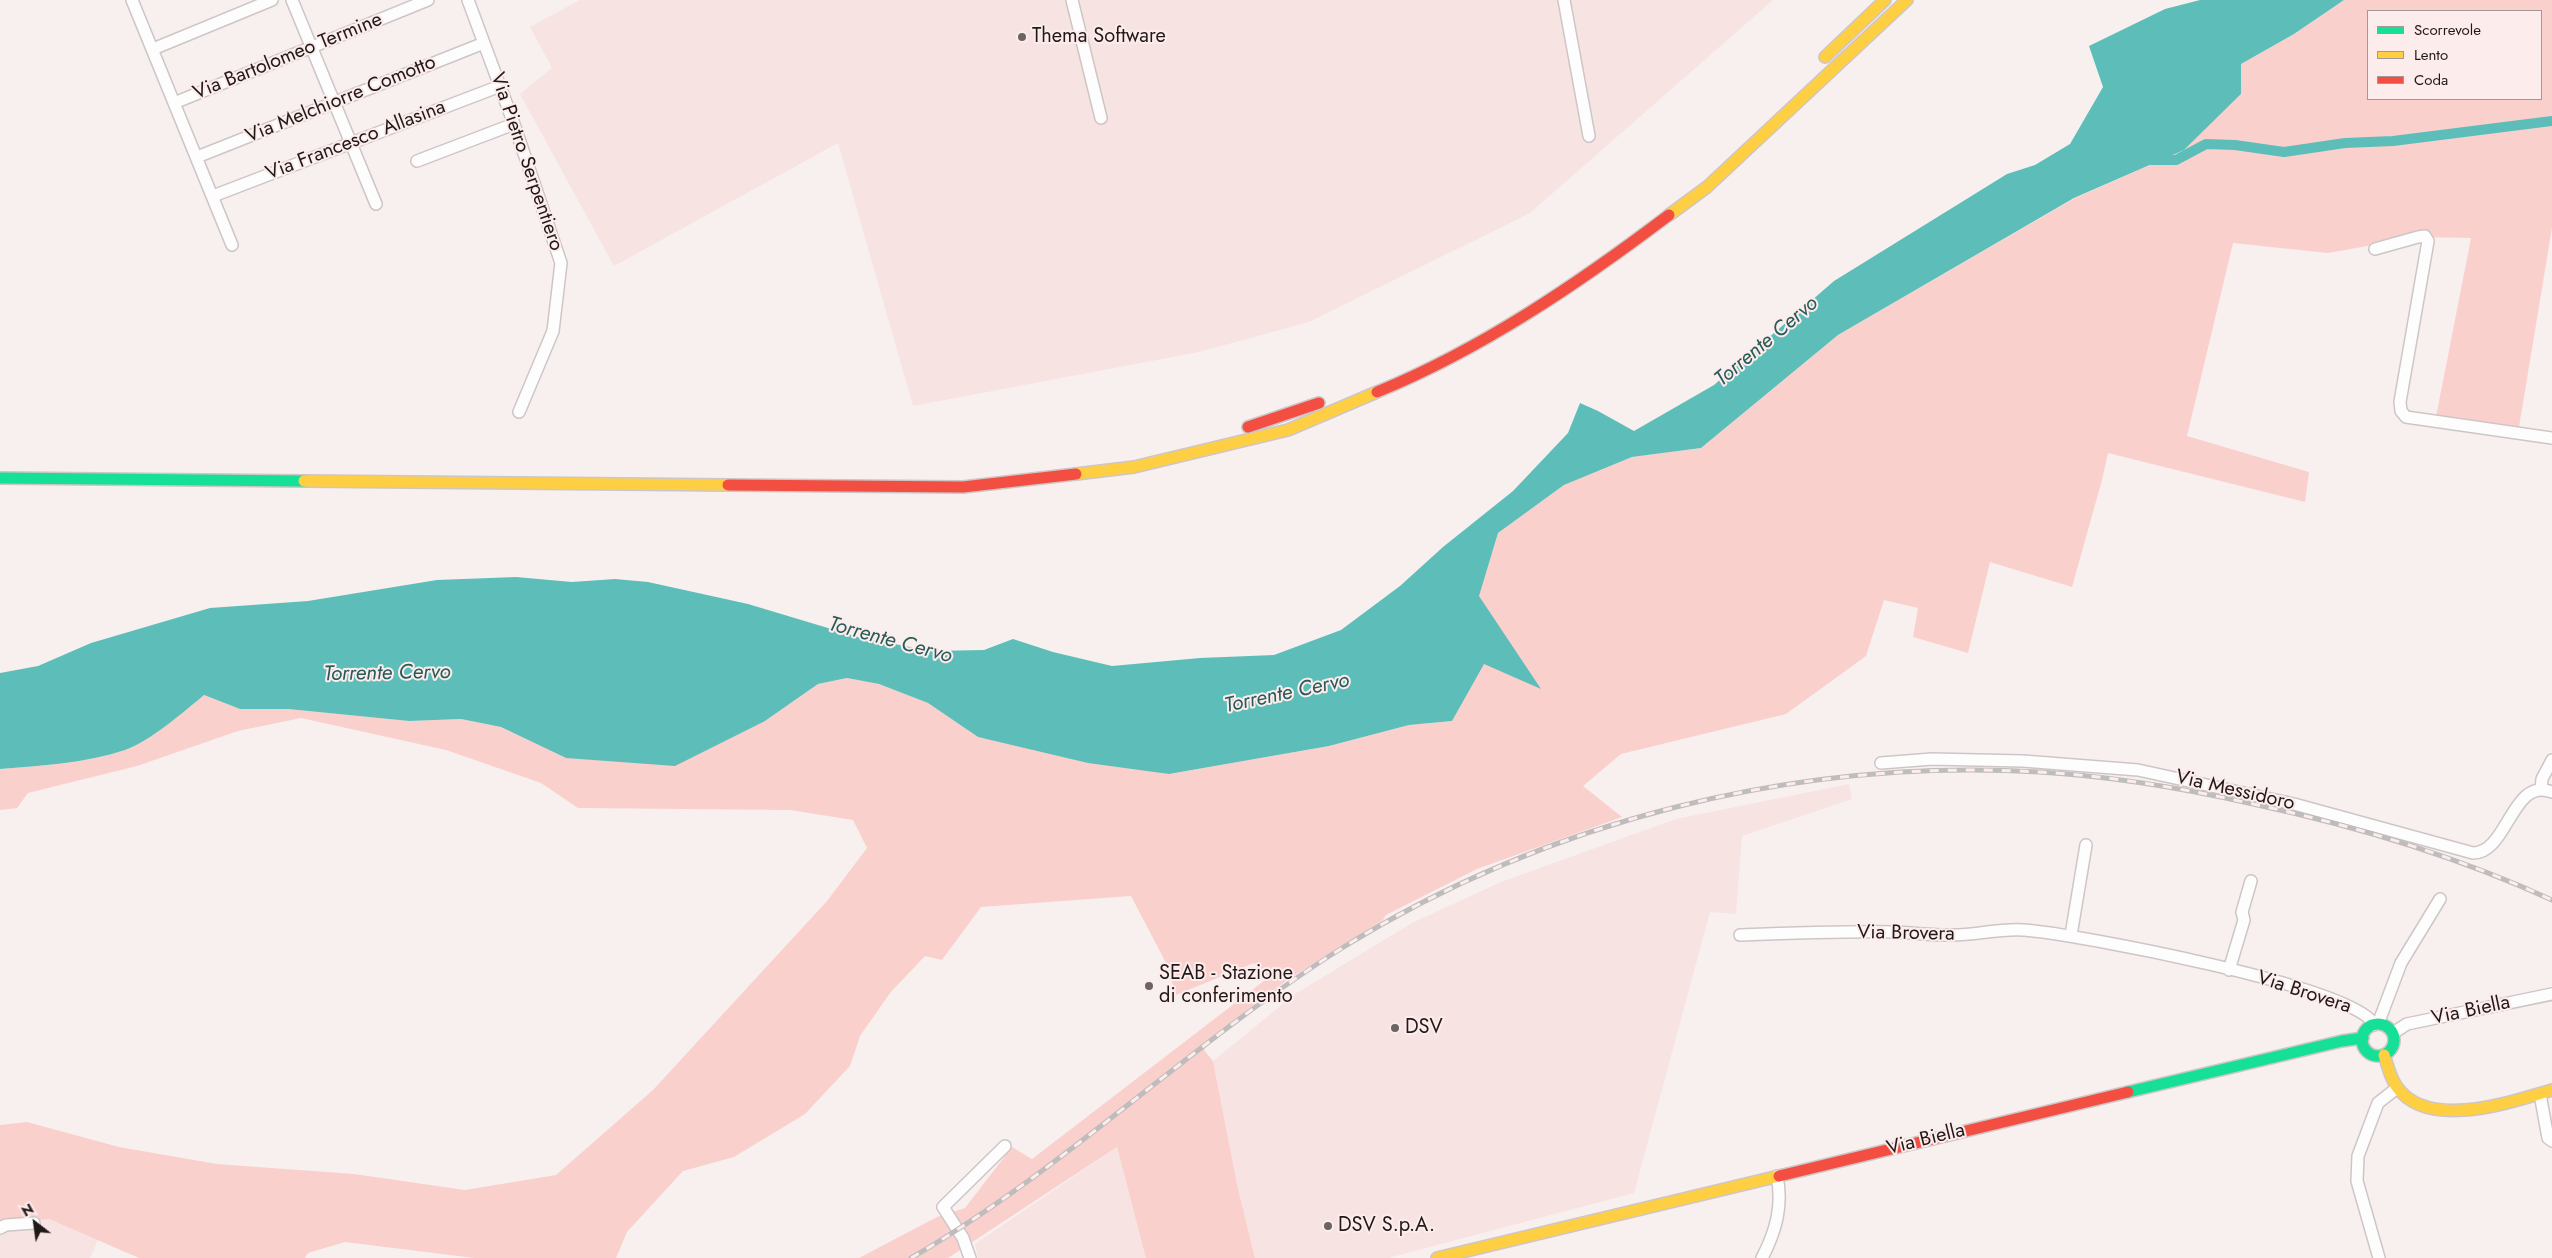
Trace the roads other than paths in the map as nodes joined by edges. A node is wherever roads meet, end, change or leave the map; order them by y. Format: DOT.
graph roads {
  1 [pos="132,0"];
  2 [pos="272,0"];
  3 [pos="292,0"];
  4 [pos="428,0"];
  5 [pos="468,0"];
  6 [pos="1072,0"];
  7 [pos="1564,0"];
  8 [pos="1884,0"];
  9 [pos="1907,0"];
  10 [pos="484,43"];
  11 [pos="311,48"];
  12 [pos="153,49"];
  13 [pos="1819,62"];
  14 [pos="500,86"];
  15 [pos="174,103"];
  16 [pos="334,104"];
  17 [pos="1101,118"];
  18 [pos="514,124"];
  19 [pos="1589,136"];
  20 [pos="351,143"];
  21 [pos="197,157"];
  22 [pos="417,161"];
  23 [pos="213,196"];
  24 [pos="376,204"];
  25 [pos="1654,211"];
  26 [pos="232,245"];
  27 [pos="2375,249"];
  28 [pos="1550,285"];
  29 [pos="1328,399"];
  30 [pos="519,412"];
  31 [pos="1235,430"];
  32 [pos="2552,438"];
  33 [pos="1076,462"];
  34 [pos="30,466"];
  35 [pos="0,478"];
  36 [pos="2552,760"];
  37 [pos="1881,763"];
  38 [pos="2547,790"];
  39 [pos="2086,845"];
  40 [pos="2250,881"];
  41 [pos="2440,899"];
  42 [pos="1740,935"];
  43 [pos="2071,935"];
  44 [pos="2230,970"];
  45 [pos="2552,994"];
  46 [pos="2376,1025"];
  47 [pos="2393,1033"];
  48 [pos="2363,1038"];
  49 [pos="2384,1055"];
  50 [pos="2397,1088"];
  51 [pos="2552,1090"];
  52 [pos="2540,1094"];
  53 [pos="2552,1141"];
  54 [pos="1005,1146"];
  55 [pos="1777,1176"];
  56 [pos="34,1223"];
  57 [pos="0,1228"];
  58 [pos="970,1258"];
  59 [pos="1437,1258"];
  60 [pos="1762,1258"];
  61 [pos="2379,1258"];
  1 -- 12 [label="street"];
  2 -- 12 [label="street"];
  3 -- 11 [label="street"];
  4 -- 11 [label="street, Via Bartolomeo Termine"];
  5 -- 10 [label="street, Via Pietro Serpentiero"];
  6 -- 17 [label="street"];
  7 -- 19 [label="street"];
  8 -- 13 [label="main road"];
  9 -- 35 [label="main road"];
  10 -- 14 [label="street, Via Pietro Serpentiero"];
  10 -- 16 [label="street, Via Melchiorre Comotto"];
  11 -- 15 [label="street, Via Bartolomeo Termine"];
  11 -- 16 [label="street"];
  12 -- 15 [label="street"];
  14 -- 18 [label="street, Via Pietro Serpentiero"];
  14 -- 20 [label="street, Via Francesco Allasina"];
  15 -- 21 [label="street"];
  16 -- 20 [label="street"];
  16 -- 21 [label="street, Via Melchiorre Comotto"];
  18 -- 22 [label="street"];
  18 -- 30 [label="street, Via Pietro Serpentiero"];
  20 -- 23 [label="street, Via Francesco Allasina"];
  20 -- 24 [label="street"];
  21 -- 23 [label="street"];
  23 -- 26 [label="street"];
  25 -- 28 [label="main road"];
  27 -- 32 [label="street"];
  29 -- 31 [label="main road"];
  33 -- 34 [label="main road"];
  36 -- 38 [label="street"];
  37 -- 38 [label="street, Via Messidoro"];
  39 -- 43 [label="street"];
  40 -- 44 [label="street, Via Brovera"];
  41 -- 46 [label="street"];
  42 -- 43 [label="street, Via Brovera"];
  43 -- 44 [label="street, Via Brovera"];
  44 -- 46 [label="street, Via Brovera"];
  45 -- 47 [label="street, Via Biella"];
  46 -- 47 [label="main road"];
  46 -- 48 [label="main road"];
  47 -- 49 [label="main road"];
  48 -- 49 [label="main road"];
  48 -- 55 [label="main road, Via Biella"];
  49 -- 50 [label="main road"];
  50 -- 52 [label="main road"];
  50 -- 61 [label="street"];
  51 -- 52 [label="main road"];
  52 -- 53 [label="street"];
  54 -- 58 [label="street"];
  55 -- 59 [label="main road, Via Biella"];
  55 -- 60 [label="street"];
  56 -- 57 [label="street"];
}
